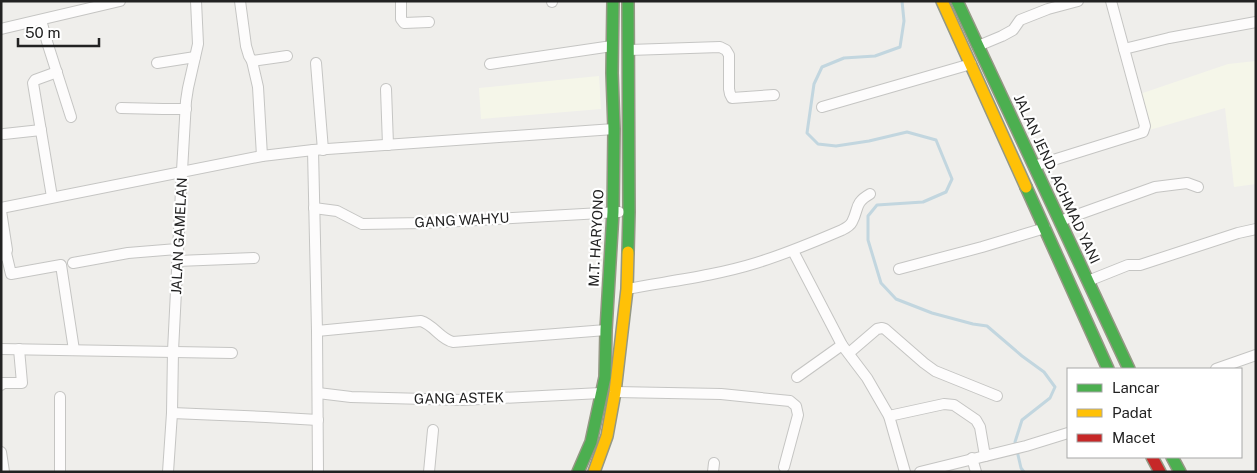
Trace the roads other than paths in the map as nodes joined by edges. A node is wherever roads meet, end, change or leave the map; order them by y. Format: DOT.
graph roads {
  1 [pos="120,1"];
  2 [pos="196,1"];
  3 [pos="240,1"];
  4 [pos="401,1"];
  5 [pos="613,1"];
  6 [pos="628,1"];
  7 [pos="942,1"];
  8 [pos="957,1"];
  9 [pos="1078,1"];
  10 [pos="1111,1"];
  11 [pos="103,3"];
  12 [pos="41,20"];
  13 [pos="429,22"];
  14 [pos="1256,22"];
  15 [pos="1,29"];
  16 [pos="612,46"];
  17 [pos="978,46"];
  18 [pos="1124,49"];
  19 [pos="629,50"];
  20 [pos="287,56"];
  21 [pos="195,57"];
  22 [pos="252,61"];
  23 [pos="157,63"];
  24 [pos="316,63"];
  25 [pos="490,64"];
  26 [pos="971,64"];
  27 [pos="57,72"];
  28 [pos="386,89"];
  29 [pos="774,95"];
  30 [pos="822,107"];
  31 [pos="121,108"];
  32 [pos="186,109"];
  33 [pos="72,117"];
  34 [pos="614,129"];
  35 [pos="41,130"];
  36 [pos="4,134"];
  37 [pos="388,145"];
  38 [pos="1026,148"];
  39 [pos="318,150"];
  40 [pos="1011,154"];
  41 [pos="262,156"];
  42 [pos="1034,166"];
  43 [pos="182,171"];
  44 [pos="1040,178"];
  45 [pos="1025,184"];
  46 [pos="1198,187"];
  47 [pos="870,194"];
  48 [pos="52,197"];
  49 [pos="314,208"];
  50 [pos="1,209"];
  51 [pos="613,212"];
  52 [pos="629,212"];
  53 [pos="1060,221"];
  54 [pos="1044,228"];
  55 [pos="1256,229"];
  56 [pos="177,249"];
  57 [pos="793,251"];
  58 [pos="4,254"];
  59 [pos="254,258"];
  60 [pos="177,261"];
  61 [pos="73,263"];
  62 [pos="899,269"];
  63 [pos="1088,281"];
  64 [pos="627,289"];
  65 [pos="606,330"];
  66 [pos="317,331"];
  67 [pos="842,345"];
  68 [pos="1,349"];
  69 [pos="19,349"];
  70 [pos="74,350"];
  71 [pos="172,351"];
  72 [pos="232,352"];
  73 [pos="849,354"];
  74 [pos="1256,355"];
  75 [pos="1108,368"];
  76 [pos="1129,368"];
  77 [pos="1219,368"];
  78 [pos="797,377"];
  79 [pos="1,385"];
  80 [pos="615,392"];
  81 [pos="318,393"];
  82 [pos="601,394"];
  83 [pos="997,396"];
  84 [pos="60,397"];
  85 [pos="172,413"];
  86 [pos="888,416"];
  87 [pos="318,420"];
  88 [pos="433,430"];
  89 [pos="1067,433"];
  90 [pos="1,452"];
  91 [pos="985,456"];
  92 [pos="972,458"];
  93 [pos="1153,458"];
  94 [pos="1173,458"];
  95 [pos="784,467"];
  96 [pos="4,472"];
  97 [pos="60,472"];
  98 [pos="168,472"];
  99 [pos="318,472"];
  100 [pos="429,472"];
  101 [pos="578,472"];
  102 [pos="594,472"];
  103 [pos="905,472"];
  104 [pos="920,472"];
  105 [pos="976,472"];
  106 [pos="1160,472"];
  107 [pos="1180,472"];
  1 -- 11 [label="street"];
  2 -- 21 [label="street, JALAN GAMELAN"];
  3 -- 22 [label="street"];
  4 -- 13 [label="street"];
  5 -- 16 [label="main road, M.T. HARYONO"];
  6 -- 19 [label="main road"];
  7 -- 26 [label="main road"];
  8 -- 17 [label="main road, JALAN JEND. ACHMAD YANI"];
  9 -- 17 [label="street"];
  10 -- 18 [label="street"];
  11 -- 12 [label="street"];
  12 -- 15 [label="street"];
  12 -- 27 [label="street"];
  14 -- 18 [label="street"];
  16 -- 25 [label="street"];
  16 -- 34 [label="main road, M.T. HARYONO"];
  17 -- 38 [label="main road, JALAN JEND. ACHMAD YANI"];
  18 -- 42 [label="street"];
  19 -- 29 [label="street"];
  19 -- 52 [label="main road"];
  20 -- 22 [label="street"];
  21 -- 23 [label="street"];
  21 -- 32 [label="street, JALAN GAMELAN"];
  22 -- 41 [label="street"];
  24 -- 39 [label="street"];
  26 -- 30 [label="street"];
  26 -- 40 [label="main road"];
  27 -- 33 [label="street"];
  27 -- 35 [label="street"];
  28 -- 37 [label="street"];
  31 -- 32 [label="street"];
  32 -- 43 [label="street, JALAN GAMELAN"];
  34 -- 37 [label="street"];
  34 -- 51 [label="main road, M.T. HARYONO"];
  35 -- 36 [label="street"];
  35 -- 48 [label="street"];
  37 -- 39 [label="street"];
  38 -- 40 [label="main road"];
  38 -- 42 [label="main road, JALAN JEND. ACHMAD YANI"];
  39 -- 41 [label="street"];
  39 -- 49 [label="street"];
  40 -- 45 [label="main road"];
  41 -- 43 [label="street"];
  42 -- 44 [label="main road, JALAN JEND. ACHMAD YANI"];
  43 -- 48 [label="street"];
  43 -- 56 [label="street, JALAN GAMELAN"];
  44 -- 45 [label="main road"];
  44 -- 53 [label="main road, JALAN JEND. ACHMAD YANI"];
  45 -- 54 [label="main road"];
  46 -- 53 [label="street"];
  47 -- 57 [label="street"];
  48 -- 50 [label="street"];
  49 -- 51 [label="street, GANG WAHYU"];
  49 -- 66 [label="street"];
  50 -- 58 [label="street"];
  51 -- 52 [label="street, GANG WAHYU"];
  51 -- 65 [label="main road, M.T. HARYONO"];
  52 -- 64 [label="main road"];
  53 -- 63 [label="main road, JALAN JEND. ACHMAD YANI"];
  54 -- 62 [label="street"];
  54 -- 75 [label="main road"];
  55 -- 63 [label="street"];
  56 -- 60 [label="street, JALAN GAMELAN"];
  56 -- 61 [label="street"];
  57 -- 64 [label="street"];
  57 -- 67 [label="street"];
  58 -- 70 [label="street"];
  59 -- 60 [label="street"];
  60 -- 71 [label="street, JALAN GAMELAN"];
  63 -- 76 [label="main road, JALAN JEND. ACHMAD YANI"];
  64 -- 80 [label="main road"];
  65 -- 66 [label="street"];
  65 -- 82 [label="main road, M.T. HARYONO"];
  66 -- 81 [label="street"];
  67 -- 73 [label="street"];
  67 -- 78 [label="street"];
  68 -- 69 [label="street"];
  69 -- 70 [label="street"];
  69 -- 79 [label="street"];
  70 -- 71 [label="street"];
  71 -- 72 [label="street"];
  71 -- 85 [label="street, JALAN GAMELAN"];
  73 -- 83 [label="street"];
  73 -- 86 [label="street"];
  74 -- 77 [label="street"];
  80 -- 95 [label="street"];
  80 -- 102 [label="main road"];
  81 -- 82 [label="street, GANG ASTEK"];
  81 -- 87 [label="street"];
  82 -- 101 [label="main road, M.T. HARYONO"];
  84 -- 97 [label="street"];
  85 -- 87 [label="street"];
  85 -- 98 [label="street, JALAN GAMELAN"];
  86 -- 91 [label="street"];
  86 -- 103 [label="street"];
  87 -- 99 [label="street"];
  88 -- 100 [label="street"];
  89 -- 91 [label="street"];
  90 -- 96 [label="street"];
  91 -- 92 [label="street"];
  92 -- 104 [label="street"];
  92 -- 105 [label="street"];
  93 -- 106 [label="main road"];
  94 -- 107 [label="main road"];
}
